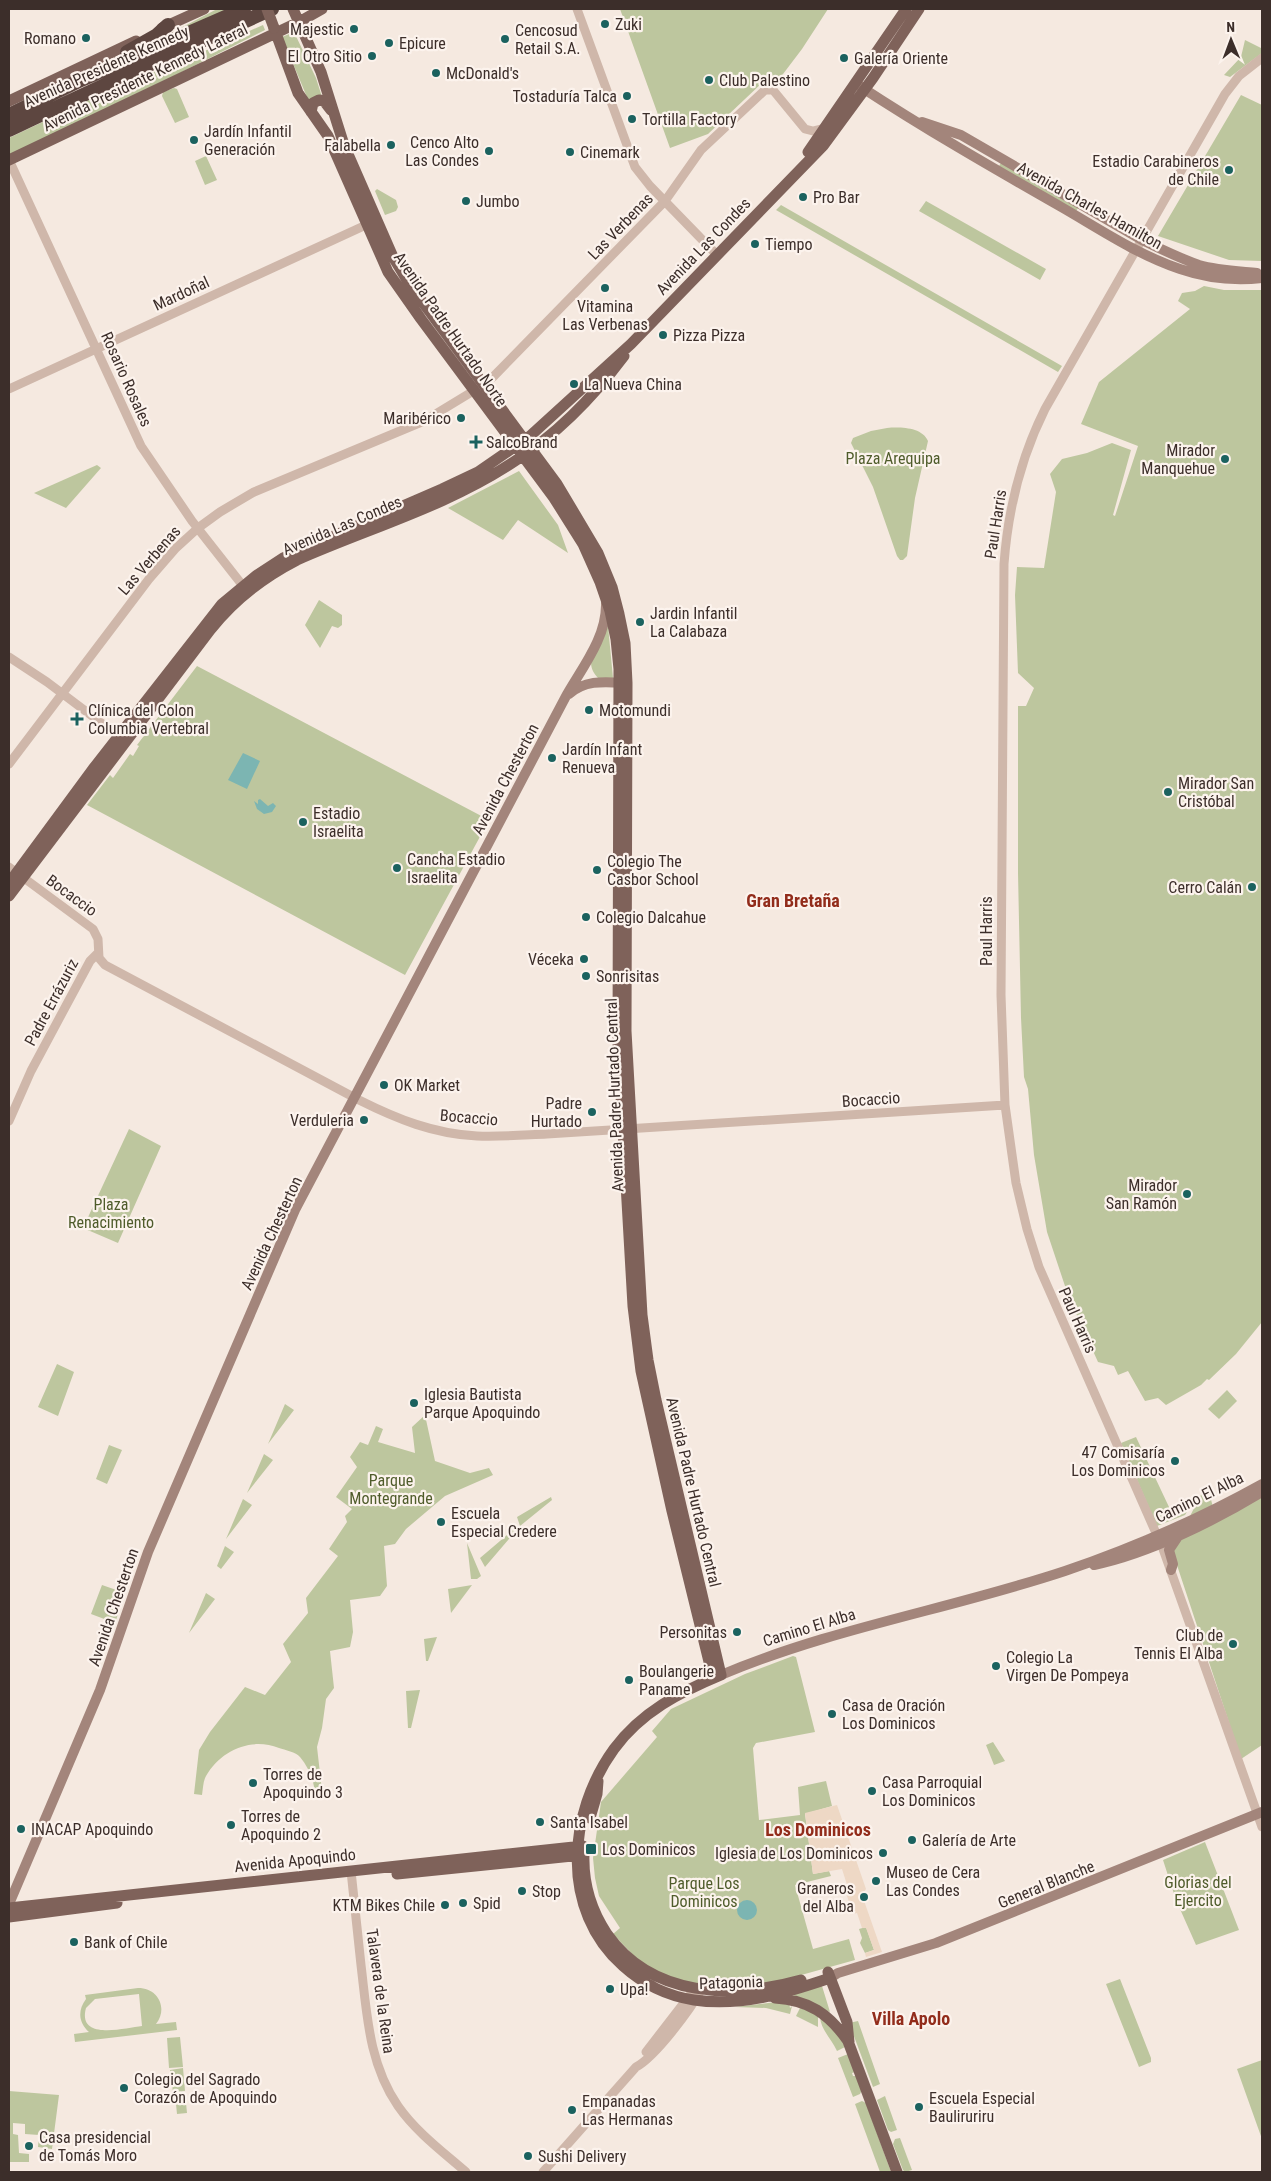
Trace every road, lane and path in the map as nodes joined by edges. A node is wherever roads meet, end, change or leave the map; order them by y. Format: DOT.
graph roads {
  1 [pos="204,9"];
  2 [pos="244,9"];
  3 [pos="267,9"];
  4 [pos="272,9"];
  5 [pos="322,9"];
  6 [pos="577,9"];
  7 [pos="906,9"];
  8 [pos="919,9"];
  9 [pos="301,13"];
  10 [pos="168,25"];
  11 [pos="275,30"];
  12 [pos="1262,58"];
  13 [pos="81,80"];
  14 [pos="860,86"];
  15 [pos="9,101"];
  16 [pos="311,112"];
  17 [pos="333,114"];
  18 [pos="9,116"];
  19 [pos="917,120"];
  20 [pos="826,128"];
  21 [pos="9,130"];
  22 [pos="952,131"];
  23 [pos="948,143"];
  24 [pos="9,160"];
  25 [pos="797,171"];
  26 [pos="665,201"];
  27 [pos="366,225"];
  28 [pos="1142,240"];
  29 [pos="1136,250"];
  30 [pos="718,254"];
  31 [pos="1262,273"];
  32 [pos="1262,278"];
  33 [pos="421,319"];
  34 [pos="437,321"];
  35 [pos="97,349"];
  36 [pos="479,387"];
  37 [pos="9,389"];
  38 [pos="524,448"];
  39 [pos="198,528"];
  40 [pos="246,588"];
  41 [pos="605,598"];
  42 [pos="9,657"];
  43 [pos="586,661"];
  44 [pos="595,682"];
  45 [pos="623,683"];
  46 [pos="62,694"];
  47 [pos="565,698"];
  48 [pos="123,739"];
  49 [pos="9,764"];
  50 [pos="16,873"];
  51 [pos="9,884"];
  52 [pos="9,896"];
  53 [pos="97,954"];
  54 [pos="354,1098"];
  55 [pos="1005,1105"];
  56 [pos="9,1122"];
  57 [pos="626,1130"];
  58 [pos="1262,1484"];
  59 [pos="1262,1492"];
  60 [pos="1180,1534"];
  61 [pos="1159,1539"];
  62 [pos="1170,1570"];
  63 [pos="717,1676"];
  64 [pos="1260,1813"];
  65 [pos="1262,1827"];
  66 [pos="581,1851"];
  67 [pos="351,1874"];
  68 [pos="9,1906"];
  69 [pos="9,1918"];
  70 [pos="828,1975"];
  71 [pos="694,1994"];
  72 [pos="766,1998"];
  73 [pos="849,2042"];
  74 [pos="466,2172"];
  75 [pos="543,2172"];
  76 [pos="897,2172"];
  1 -- 10 [label="main road"];
  2 -- 13 [label="highway, Avenida Presidente Kennedy"];
  3 -- 11 [label="main road, Avenida Padre Hurtado Norte, bridge"];
  4 -- 21 [label="highway, Avenida Presidente Kennedy"];
  5 -- 9 [label="main road, Avenida Presidente Kennedy Lateral"];
  6 -- 26 [label="street"];
  7 -- 14 [label="main road, Avenida Las Condes"];
  8 -- 14 [label="main road, Avenida Las Condes"];
  9 -- 11 [label="main road, Avenida Presidente Kennedy Lateral"];
  9 -- 17 [label="main road, Avenida Padre Hurtado Norte"];
  10 -- 13 [label="highway"];
  10 -- 15 [label="main road"];
  11 -- 16 [label="main road, Avenida Padre Hurtado Norte"];
  11 -- 24 [label="main road, Avenida Presidente Kennedy Lateral"];
  12 -- 28 [label="street, Paul Harris"];
  13 -- 18 [label="highway, Avenida Presidente Kennedy"];
  14 -- 19 [label="main road, Avenida Charles Hamilton"];
  14 -- 20 [label="main road, Avenida Las Condes"];
  14 -- 25 [label="main road, Avenida Las Condes"];
  16 -- 17 [label="main road"];
  16 -- 27 [label="main road, Avenida Padre Hurtado Norte"];
  17 -- 34 [label="main road, Avenida Padre Hurtado Norte"];
  19 -- 22 [label="main road, Avenida Charles Hamilton"];
  19 -- 23 [label="main road, Avenida Charles Hamilton"];
  20 -- 25 [label="main road, Avenida Las Condes"];
  20 -- 26 [label="street, Las Verbenas"];
  22 -- 23 [label="main road"];
  22 -- 28 [label="main road, Avenida Charles Hamilton"];
  23 -- 29 [label="main road, Avenida Charles Hamilton"];
  24 -- 35 [label="street, Rosario Rosales"];
  25 -- 30 [label="main road, Avenida Las Condes"];
  26 -- 30 [label="street"];
  26 -- 36 [label="street, Las Verbenas"];
  27 -- 33 [label="main road, Avenida Padre Hurtado Norte"];
  27 -- 35 [label="street, Mardoñal"];
  28 -- 29 [label="street, Paul Harris"];
  28 -- 31 [label="main road, Avenida Charles Hamilton"];
  29 -- 32 [label="main road, Avenida Charles Hamilton"];
  29 -- 55 [label="street, Paul Harris"];
  30 -- 38 [label="main road, Avenida Las Condes"];
  33 -- 34 [label="main road"];
  33 -- 36 [label="main road, Avenida Padre Hurtado Norte"];
  34 -- 36 [label="main road, Avenida Padre Hurtado Norte"];
  35 -- 37 [label="street, Mardoñal"];
  35 -- 39 [label="street, Rosario Rosales"];
  36 -- 38 [label="main road, Avenida Padre Hurtado Norte"];
  36 -- 39 [label="street, Las Verbenas"];
  38 -- 40 [label="main road, Avenida Las Condes"];
  38 -- 41 [label="main road, Avenida Padre Hurtado Central"];
  38 -- 45 [label="main road, Avenida Padre Hurtado Central"];
  39 -- 40 [label="street, Rosario Rosales"];
  39 -- 46 [label="street, Las Verbenas"];
  40 -- 48 [label="main road, Avenida Las Condes"];
  41 -- 43 [label="main road, Avenida Chesterton"];
  41 -- 45 [label="main road, Avenida Padre Hurtado Central"];
  42 -- 46 [label="street"];
  43 -- 44 [label="main road"];
  43 -- 47 [label="main road, Avenida Chesterton"];
  44 -- 45 [label="main road"];
  44 -- 47 [label="main road"];
  45 -- 57 [label="main road, Avenida Padre Hurtado Central"];
  46 -- 48 [label="street"];
  46 -- 49 [label="street, Las Verbenas"];
  47 -- 54 [label="main road, Avenida Chesterton"];
  48 -- 50 [label="main road, Avenida Las Condes"];
  50 -- 51 [label="main road, Avenida Las Condes"];
  50 -- 52 [label="main road, Avenida Las Condes"];
  50 -- 53 [label="street, Bocaccio"];
  53 -- 54 [label="street, Bocaccio"];
  53 -- 56 [label="street, Padre Errázuriz"];
  54 -- 57 [label="street, Bocaccio"];
  54 -- 68 [label="main road, Avenida Chesterton"];
  55 -- 57 [label="street, Bocaccio"];
  55 -- 61 [label="street, Paul Harris"];
  57 -- 63 [label="main road, Avenida Padre Hurtado Central"];
  58 -- 61 [label="main road, Camino El Alba"];
  59 -- 60 [label="main road, Camino El Alba"];
  60 -- 61 [label="main road, Camino El Alba"];
  60 -- 62 [label="main road"];
  61 -- 62 [label="street, Paul Harris"];
  61 -- 63 [label="main road, Camino El Alba"];
  62 -- 64 [label="street, Paul Harris"];
  63 -- 66 [label="main road, Camino El Alba"];
  64 -- 65 [label="street, Paul Harris"];
  64 -- 70 [label="main road, General Blanche"];
  66 -- 67 [label="main road, Avenida Apoquindo"];
  66 -- 71 [label="main road, Patagonia"];
  67 -- 68 [label="main road, Avenida Apoquindo"];
  67 -- 69 [label="main road, Avenida Apoquindo"];
  67 -- 74 [label="street, Talavera de la Reina"];
  70 -- 71 [label="main road, Patagonia"];
  70 -- 72 [label="main road, Patagonia"];
  70 -- 73 [label="main road"];
  71 -- 72 [label="main road, Patagonia"];
  71 -- 75 [label="street"];
  72 -- 73 [label="main road"];
  73 -- 76 [label="main road"];
}
